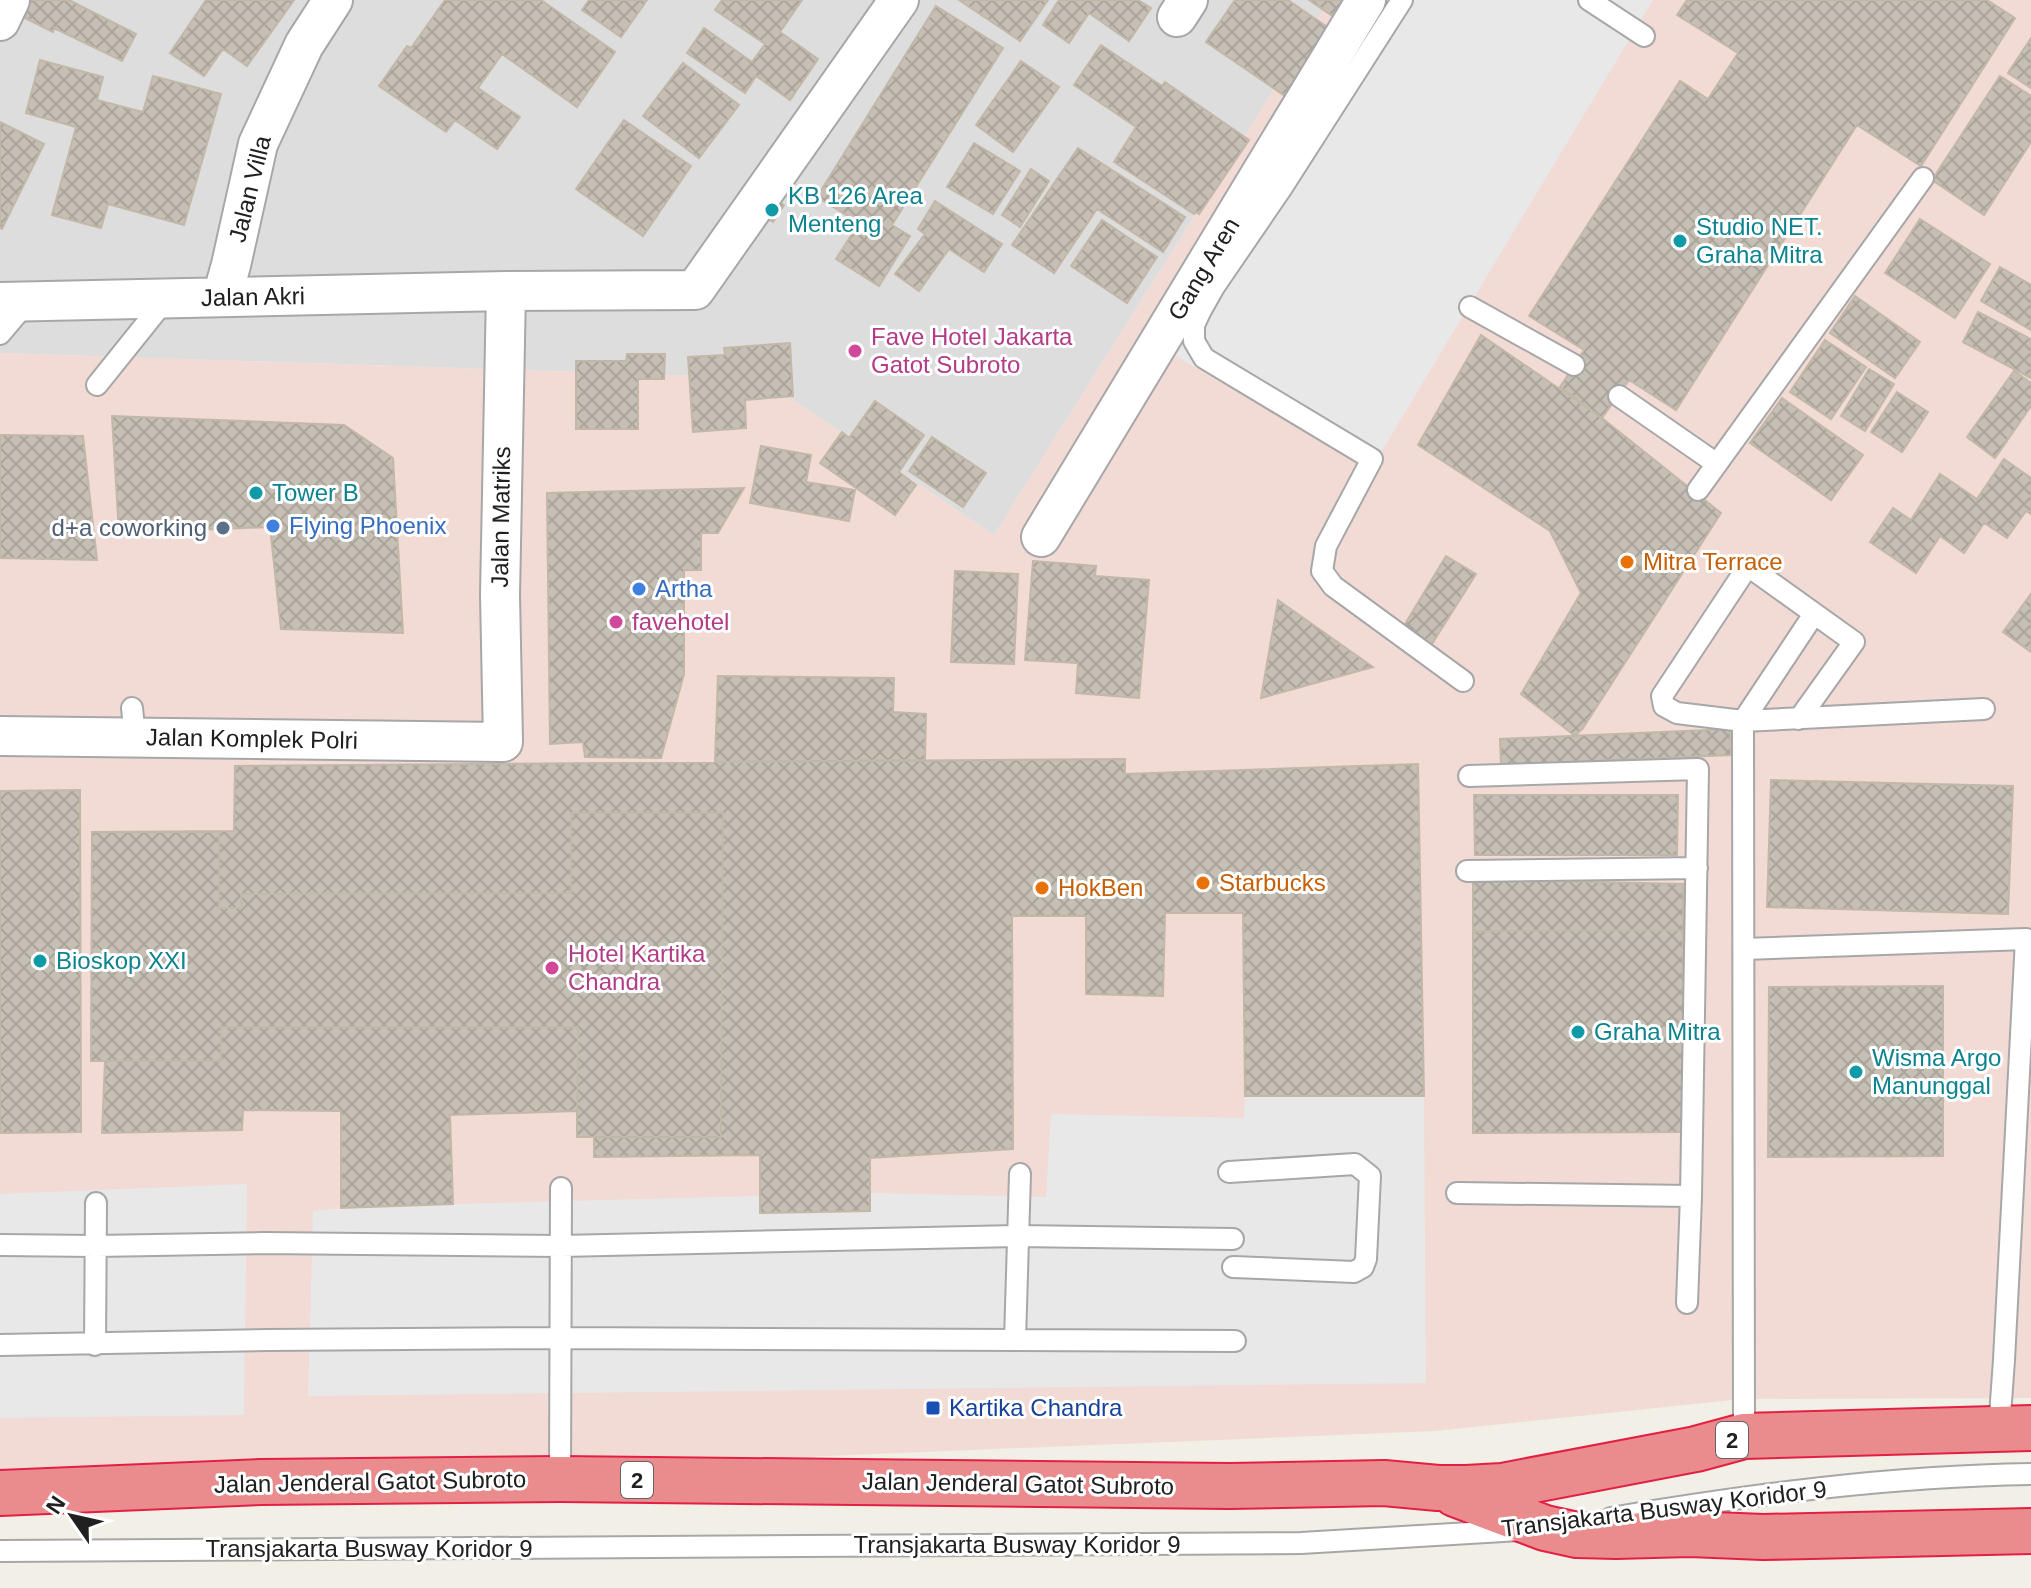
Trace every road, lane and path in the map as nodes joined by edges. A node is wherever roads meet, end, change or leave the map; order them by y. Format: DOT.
graph roads {
  1 [pos="10,0"];
  2 [pos="333,0"];
  3 [pos="899,0"];
  4 [pos="1366,0"];
  5 [pos="1402,0"];
  6 [pos="1589,0"];
  7 [pos="0,21"];
  8 [pos="1644,36"];
  9 [pos="1923,178"];
  10 [pos="506,291"];
  11 [pos="222,297"];
  12 [pos="166,299"];
  13 [pos="14,302"];
  14 [pos="1470,307"];
  15 [pos="0,334"];
  16 [pos="1574,365"];
  17 [pos="97,385"];
  18 [pos="1619,396"];
  19 [pos="1717,464"];
  20 [pos="1698,490"];
  21 [pos="1041,537"];
  22 [pos="1814,614"];
  23 [pos="1463,681"];
  24 [pos="1984,709"];
  25 [pos="1799,719"];
  26 [pos="1743,721"];
  27 [pos="0,736"];
  28 [pos="503,742"];
  29 [pos="1469,776"];
  30 [pos="1697,868"];
  31 [pos="1467,871"];
  32 [pos="1744,949"];
  33 [pos="1229,1172"];
  34 [pos="1020,1174"];
  35 [pos="561,1188"];
  36 [pos="1457,1193"];
  37 [pos="1691,1196"];
  38 [pos="96,1203"];
  39 [pos="1017,1236"];
  40 [pos="1233,1239"];
  41 [pos="0,1245"];
  42 [pos="96,1246"];
  43 [pos="561,1246"];
  44 [pos="1233,1267"];
  45 [pos="1687,1303"];
  46 [pos="561,1338"];
  47 [pos="1015,1340"];
  48 [pos="1235,1341"];
  49 [pos="0,1345"];
  50 [pos="95,1345"];
  51 [pos="2015,1428"];
  52 [pos="1744,1436"];
  53 [pos="2031,1474"];
  54 [pos="560,1479"];
  55 [pos="1438,1488"];
  56 [pos="0,1493"];
  57 [pos="1545,1528"];
  58 [pos="2031,1531"];
  59 [pos="0,1551"];
  1 -- 7 [label="street"];
  2 -- 11 [label="street, Jalan Villa"];
  3 -- 10 [label="street, Jalan Akri"];
  4 -- 21 [label="street, Gang Aren"];
  5 -- 23 [label="lane"];
  6 -- 8 [label="lane"];
  9 -- 19 [label="lane"];
  10 -- 11 [label="street, Jalan Akri"];
  10 -- 28 [label="street, Jalan Matriks"];
  11 -- 12 [label="street, Jalan Akri"];
  12 -- 13 [label="street, Jalan Akri"];
  12 -- 17 [label="lane"];
  13 -- 15 [label="lane"];
  14 -- 16 [label="lane"];
  18 -- 19 [label="lane"];
  19 -- 20 [label="lane"];
  22 -- 25 [label="lane"];
  22 -- 26 [label="lane"];
  22 -- 26 [label="lane"];
  24 -- 25 [label="lane"];
  25 -- 26 [label="lane"];
  26 -- 32 [label="lane"];
  27 -- 28 [label="street, Jalan Komplek Polri"];
  29 -- 30 [label="lane"];
  30 -- 31 [label="lane"];
  30 -- 37 [label="lane"];
  32 -- 51 [label="lane"];
  32 -- 52 [label="lane"];
  33 -- 44 [label="lane"];
  34 -- 39 [label="lane"];
  35 -- 43 [label="lane"];
  36 -- 37 [label="lane"];
  37 -- 45 [label="lane"];
  38 -- 42 [label="lane"];
  39 -- 40 [label="lane"];
  39 -- 43 [label="lane"];
  39 -- 47 [label="lane"];
  41 -- 42 [label="lane"];
  42 -- 43 [label="lane"];
  42 -- 50 [label="lane"];
  43 -- 46 [label="lane"];
  46 -- 47 [label="lane"];
  46 -- 50 [label="lane"];
  46 -- 54 [label="lane"];
  47 -- 48 [label="lane"];
  49 -- 50 [label="lane"];
  51 -- 52 [label="highway, Jalan Jenderal Gatot Subroto / 2"];
  52 -- 55 [label="highway, Jalan Jenderal Gatot Subroto / 2"];
  53 -- 57 [label="lane, Transjakarta Busway Koridor 9"];
  54 -- 55 [label="highway, Jalan Jenderal Gatot Subroto / 2"];
  54 -- 56 [label="highway, Jalan Jenderal Gatot Subroto / 2"];
  55 -- 57 [label="highway"];
  57 -- 58 [label="highway"];
  57 -- 59 [label="lane, Transjakarta Busway Koridor 9"];
}
